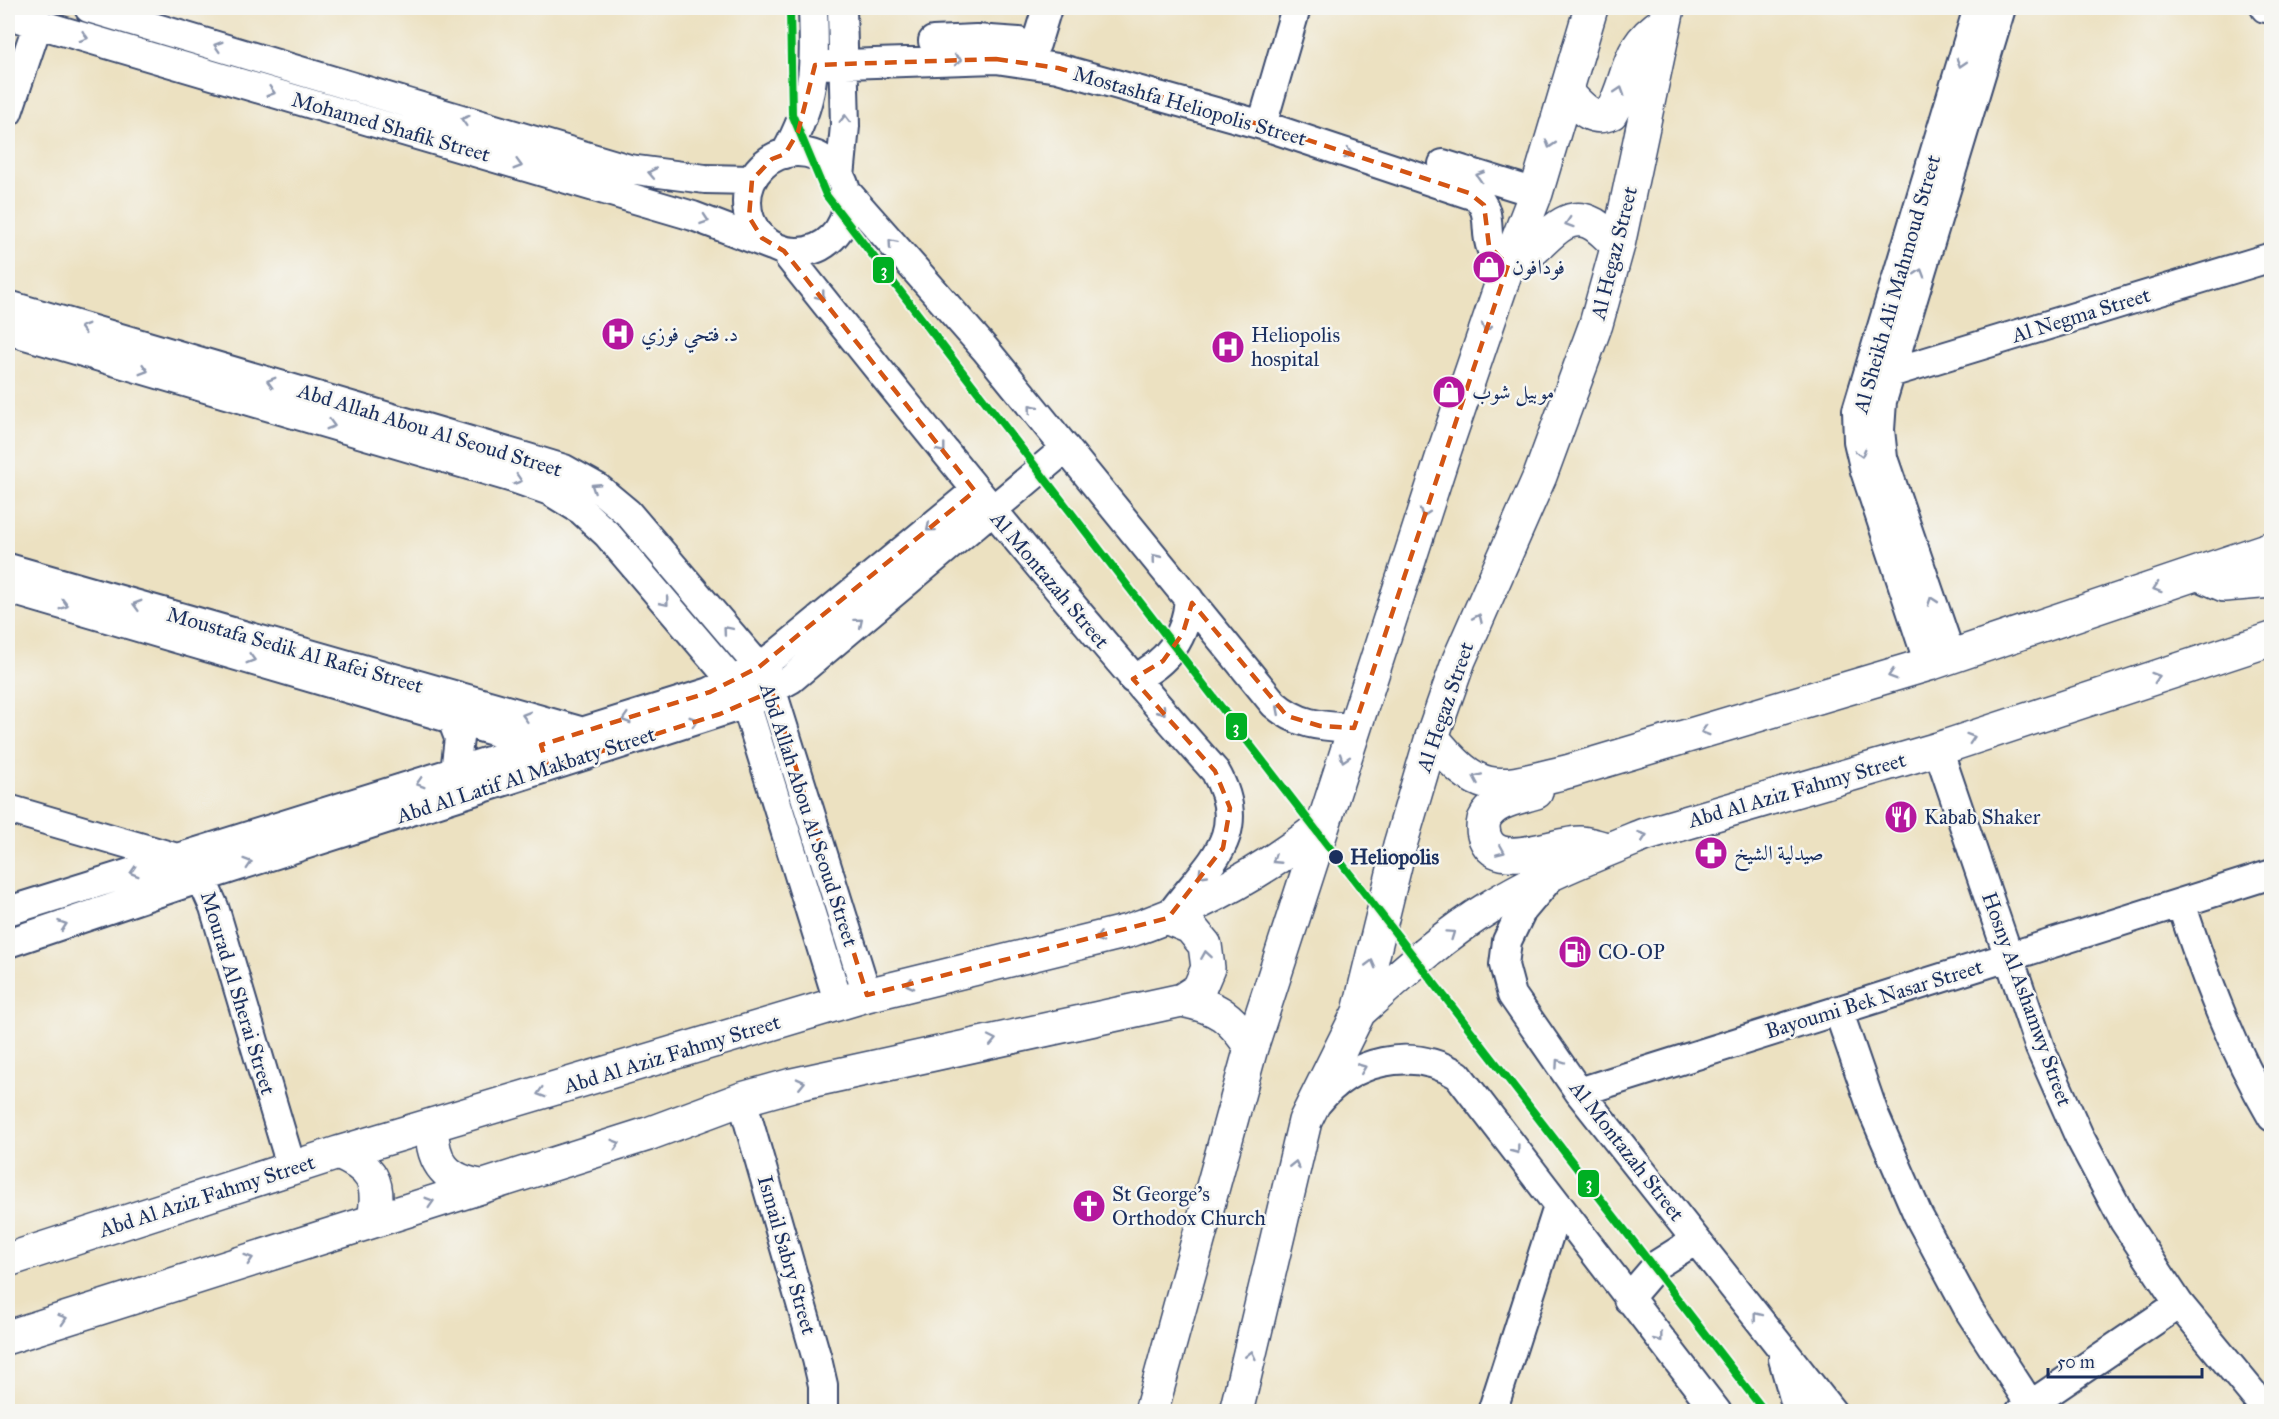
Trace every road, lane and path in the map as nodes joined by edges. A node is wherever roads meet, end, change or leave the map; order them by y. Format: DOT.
graph roads {
  1 [pos="88,8"];
  2 [pos="813,8"];
  3 [pos="842,8"];
  4 [pos="1047,8"];
  5 [pos="1296,8"];
  6 [pos="1591,8"];
  7 [pos="1978,8"];
  8 [pos="2001,8"];
  9 [pos="2265,8"];
  10 [pos="2271,9"];
  11 [pos="8,15"];
  12 [pos="1666,15"];
  13 [pos="38,23"];
  14 [pos="1036,44"];
  15 [pos="844,54"];
  16 [pos="815,55"];
  17 [pos="1566,92"];
  18 [pos="8,112"];
  19 [pos="1264,117"];
  20 [pos="785,154"];
  21 [pos="752,180"];
  22 [pos="843,184"];
  23 [pos="1536,193"];
  24 [pos="1618,245"];
  25 [pos="778,248"];
  26 [pos="2271,257"];
  27 [pos="1508,265"];
  28 [pos="8,305"];
  29 [pos="8,330"];
  30 [pos="1890,373"];
  31 [pos="1065,448"];
  32 [pos="984,501"];
  33 [pos="2271,548"];
  34 [pos="8,568"];
  35 [pos="2199,574"];
  36 [pos="2271,581"];
  37 [pos="8,589"];
  38 [pos="1189,599"];
  39 [pos="2271,639"];
  40 [pos="1940,660"];
  41 [pos="766,679"];
  42 [pos="1133,679"];
  43 [pos="739,693"];
  44 [pos="451,717"];
  45 [pos="1354,728"];
  46 [pos="583,732"];
  47 [pos="1432,737"];
  48 [pos="1938,749"];
  49 [pos="545,756"];
  50 [pos="1570,771"];
  51 [pos="455,772"];
  52 [pos="8,808"];
  53 [pos="1323,825"];
  54 [pos="1607,850"];
  55 [pos="177,858"];
  56 [pos="1553,874"];
  57 [pos="2271,874"];
  58 [pos="201,878"];
  59 [pos="2181,903"];
  60 [pos="8,911"];
  61 [pos="1168,918"];
  62 [pos="8,943"];
  63 [pos="2010,956"];
  64 [pos="853,999"];
  65 [pos="1182,1000"];
  66 [pos="1838,1010"];
  67 [pos="1359,1012"];
  68 [pos="1251,1048"];
  69 [pos="1579,1092"];
  70 [pos="742,1099"];
  71 [pos="2271,1117"];
  72 [pos="1305,1121"];
  73 [pos="432,1125"];
  74 [pos="338,1153"];
  75 [pos="292,1169"];
  76 [pos="482,1186"];
  77 [pos="1558,1207"];
  78 [pos="374,1219"];
  79 [pos="1696,1239"];
  80 [pos="8,1260"];
  81 [pos="1628,1299"];
  82 [pos="2179,1304"];
  83 [pos="8,1336"];
  84 [pos="1779,1345"];
  85 [pos="2028,1409"];
  86 [pos="1718,1410"];
  87 [pos="823,1412"];
  88 [pos="1151,1412"];
  89 [pos="1236,1412"];
  90 [pos="1492,1412"];
  91 [pos="1798,1412"];
  92 [pos="1832,1412"];
  93 [pos="2268,1412"];
  21 -- 1 [label="street, Mohamed Shafik Street, one-way"];
  2 -- 16 [label="street"];
  3 -- 15 [label="street"];
  4 -- 14 [label="street"];
  5 -- 19 [label="street"];
  6 -- 17 [label="main road"];
  7 -- 40 [label="street, Al Sheikh Ali Mahmoud Street, one-way"];
  30 -- 8 [label="street, Al Sheikh Ali Mahmoud Street, one-way"];
  9 -- 10 [label="street"];
  11 -- 13 [label="street, Mohamed Shafik Street"];
  17 -- 12 [label="main road, one-way"];
  12 -- 24 [label="main road, Al Hegaz Street"];
  13 -- 18 [label="street"];
  13 -- 25 [label="street, Mohamed Shafik Street, one-way"];
  14 -- 15 [label="street, Mostashfa Heliopolis Street"];
  14 -- 19 [label="street, Mostashfa Heliopolis Street"];
  15 -- 16 [label="street, Mostashfa Heliopolis Street"];
  15 -- 19 [label="street, Mostashfa Heliopolis Street, one-way"];
  22 -- 15 [label="street, one-way"];
  16 -- 20 [label="street"];
  17 -- 23 [label="main road, one-way"];
  23 -- 19 [label="street, Mostashfa Heliopolis Street, one-way"];
  19 -- 27 [label="street, Mostashfa Heliopolis Street, one-way"];
  20 -- 21 [label="street"];
  20 -- 22 [label="street"];
  21 -- 25 [label="street"];
  22 -- 25 [label="street"];
  31 -- 22 [label="street, one-way"];
  23 -- 27 [label="main road"];
  24 -- 27 [label="main road, one-way"];
  47 -- 24 [label="main road, Al Hegaz Street, one-way"];
  25 -- 32 [label="street, Al Montazah Street, one-way"];
  26 -- 30 [label="street, Al Negma Street"];
  27 -- 45 [label="main road, one-way"];
  41 -- 28 [label="street, Abd Allah Abou Al Seoud Street, one-way"];
  29 -- 43 [label="street, Abd Allah Abou Al Seoud Street, one-way"];
  40 -- 30 [label="street, Al Sheikh Ali Mahmoud Street, one-way"];
  31 -- 32 [label="street, Abd Al Latif Al Makbaty Street"];
  38 -- 31 [label="street, one-way"];
  32 -- 41 [label="street, Abd Al Latif Al Makbaty Street"];
  32 -- 42 [label="street, Al Montazah Street"];
  33 -- 35 [label="main road"];
  46 -- 34 [label="street, Moustafa Sedik Al Rafei Street, one-way"];
  35 -- 36 [label="main road"];
  35 -- 40 [label="main road, one-way"];
  37 -- 44 [label="street, Moustafa Sedik Al Rafei Street, one-way"];
  38 -- 42 [label="street"];
  45 -- 38 [label="street, one-way"];
  48 -- 39 [label="main road, Abd Al Aziz Fahmy Street, one-way"];
  40 -- 50 [label="main road, one-way"];
  41 -- 43 [label="street, Abd Al Latif Al Makbaty Street"];
  41 -- 64 [label="street, Abd Allah Abou Al Seoud Street"];
  42 -- 61 [label="street, Al Montazah Street, one-way"];
  43 -- 46 [label="street, Abd Al Latif Al Makbaty Street, one-way"];
  49 -- 43 [label="street, Abd Al Latif Al Makbaty Street, one-way"];
  43 -- 64 [label="street, Abd Allah Abou Al Seoud Street"];
  44 -- 49 [label="street, Moustafa Sedik Al Rafei Street"];
  44 -- 51 [label="street"];
  45 -- 53 [label="main road, one-way"];
  46 -- 49 [label="street, Abd Al Latif Al Makbaty Street"];
  50 -- 47 [label="main road, one-way"];
  67 -- 47 [label="main road, Al Hegaz Street, one-way"];
  54 -- 48 [label="main road, Abd Al Aziz Fahmy Street, one-way"];
  48 -- 63 [label="street, Hosny Al Ashamwy Street"];
  49 -- 51 [label="street, Abd Al Latif Al Makbaty Street"];
  58 -- 49 [label="street, Abd Al Latif Al Makbaty Street, one-way"];
  50 -- 54 [label="main road, one-way"];
  51 -- 55 [label="street, Abd Al Latif Al Makbaty Street, one-way"];
  52 -- 55 [label="street, Mourad Al Sherai Street"];
  53 -- 61 [label="main road, Abd Al Aziz Fahmy Street, one-way"];
  53 -- 68 [label="main road"];
  54 -- 56 [label="main road, Abd Al Aziz Fahmy Street"];
  55 -- 58 [label="street, Mourad Al Sherai Street"];
  55 -- 60 [label="street, Abd Al Latif Al Makbaty Street, one-way"];
  67 -- 56 [label="main road, Abd Al Aziz Fahmy Street, one-way"];
  69 -- 56 [label="street, Al Montazah Street, one-way"];
  57 -- 59 [label="street, Bayoumi Bek Nasar Street"];
  62 -- 58 [label="street, Abd Al Latif Al Makbaty Street, one-way"];
  58 -- 75 [label="street, Mourad Al Sherai Street"];
  59 -- 63 [label="street, Bayoumi Bek Nasar Street"];
  59 -- 71 [label="street"];
  61 -- 64 [label="main road, Abd Al Aziz Fahmy Street, one-way"];
  65 -- 61 [label="main road, one-way"];
  63 -- 66 [label="street, Bayoumi Bek Nasar Street"];
  63 -- 82 [label="street, Hosny Al Ashamwy Street"];
  64 -- 73 [label="main road, Abd Al Aziz Fahmy Street, one-way"];
  65 -- 68 [label="main road"];
  70 -- 65 [label="main road, one-way"];
  66 -- 69 [label="street, Bayoumi Bek Nasar Street"];
  66 -- 85 [label="street"];
  67 -- 72 [label="main road, Al Hegaz Street"];
  68 -- 88 [label="main road"];
  69 -- 79 [label="street, Al Montazah Street"];
  76 -- 70 [label="main road, one-way"];
  70 -- 87 [label="street, Ismail Sabry Street"];
  72 -- 77 [label="street, one-way"];
  89 -- 72 [label="main road, Al Hegaz Street, one-way"];
  73 -- 74 [label="main road, Abd Al Aziz Fahmy Street"];
  73 -- 76 [label="main road"];
  74 -- 75 [label="main road, Abd Al Aziz Fahmy Street"];
  74 -- 78 [label="main road"];
  75 -- 80 [label="main road, Abd Al Aziz Fahmy Street"];
  78 -- 76 [label="main road, one-way"];
  77 -- 81 [label="street"];
  77 -- 90 [label="street"];
  83 -- 78 [label="main road, one-way"];
  79 -- 81 [label="street"];
  84 -- 79 [label="street, Al Montazah Street, one-way"];
  81 -- 86 [label="street, one-way"];
  82 -- 85 [label="street"];
  82 -- 93 [label="street, Hosny Al Ashamwy Street"];
  84 -- 91 [label="street"];
  84 -- 92 [label="street, Al Montazah Street"];
}
